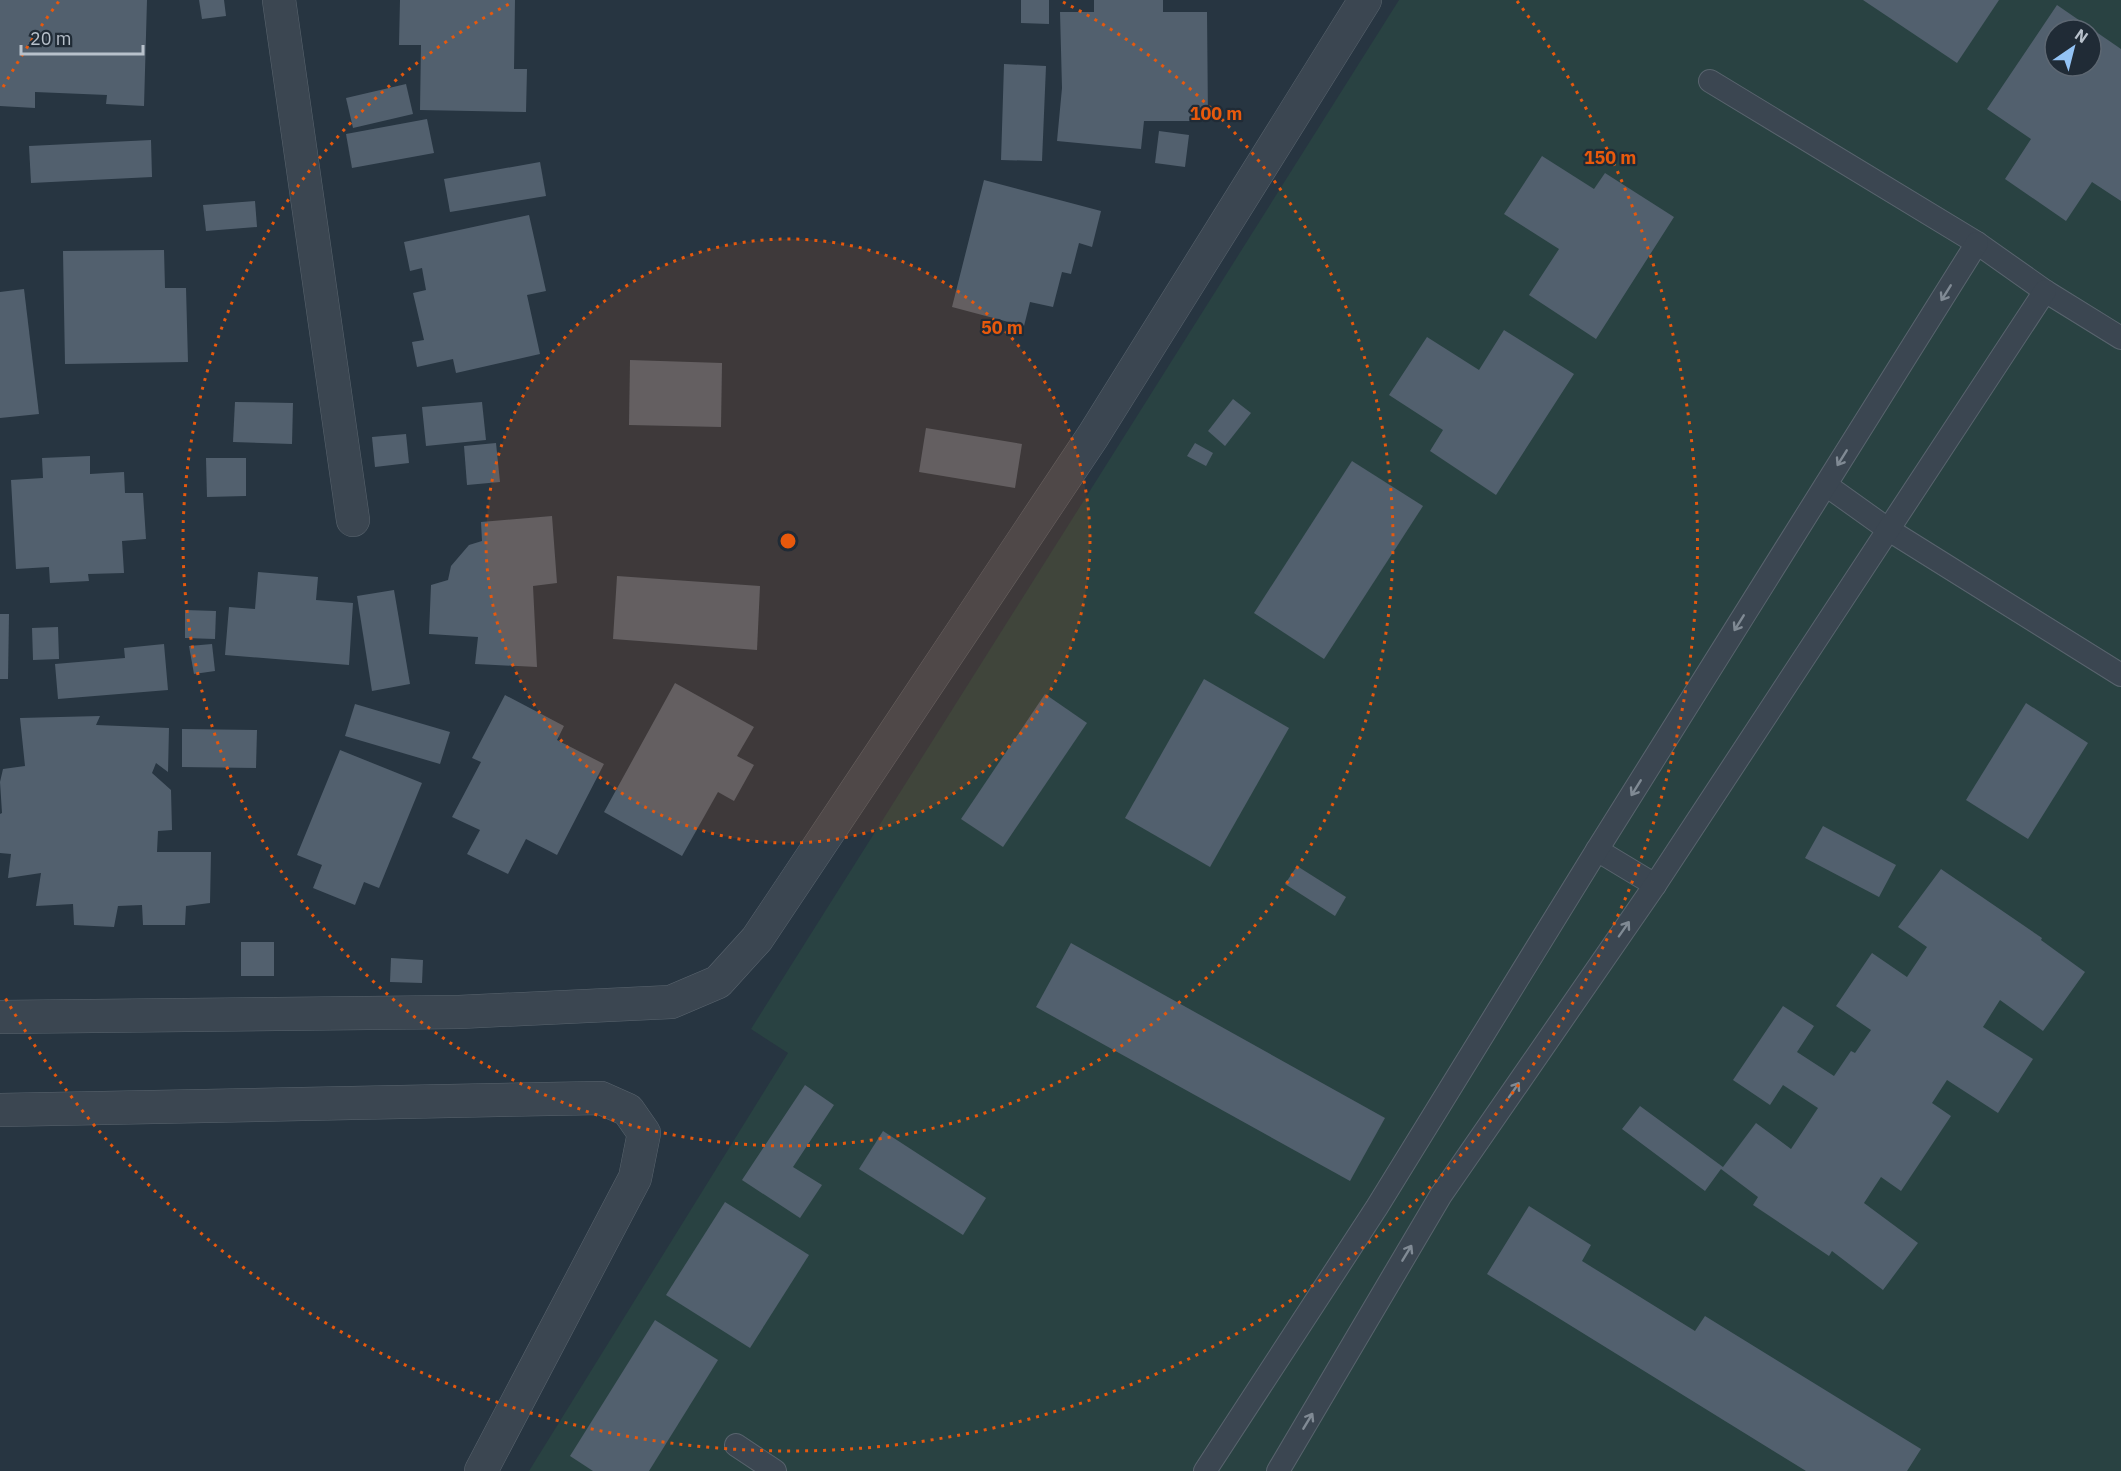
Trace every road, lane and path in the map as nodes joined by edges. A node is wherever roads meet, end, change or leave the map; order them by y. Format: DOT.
graph roads {
  1 [pos="279,0"];
  2 [pos="1365,0"];
  3 [pos="1710,81"];
  4 [pos="1977,243"];
  5 [pos="2045,291"];
  6 [pos="2121,338"];
  7 [pos="1826,484"];
  8 [pos="353,520"];
  9 [pos="1889,530"];
  10 [pos="2121,675"];
  11 [pos="1597,850"];
  12 [pos="1655,885"];
  13 [pos="0,1017"];
  14 [pos="0,1110"];
  15 [pos="736,1445"];
  16 [pos="481,1471"];
  17 [pos="775,1471"];
  18 [pos="1205,1471"];
  19 [pos="1278,1471"];
  1 -- 8 [label="street"];
  2 -- 13 [label="street"];
  3 -- 4 [label="lane"];
  4 -- 5 [label="lane"];
  4 -- 7 [label="lane, one-way"];
  5 -- 6 [label="lane"];
  5 -- 9 [label="lane"];
  7 -- 9 [label="lane"];
  7 -- 11 [label="lane, one-way"];
  9 -- 10 [label="lane"];
  9 -- 12 [label="lane"];
  11 -- 12 [label="lane"];
  11 -- 18 [label="lane"];
  19 -- 12 [label="lane, one-way"];
  14 -- 16 [label="street"];
  15 -- 17 [label="lane"];
}
